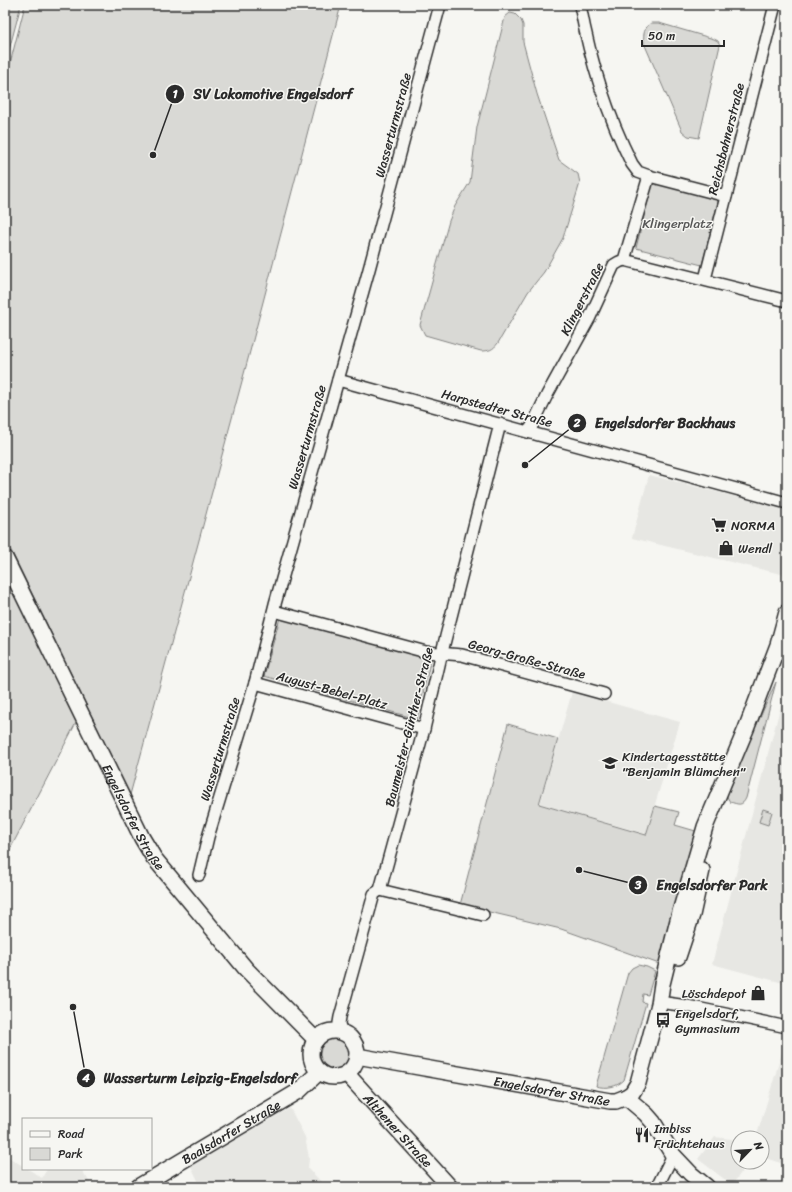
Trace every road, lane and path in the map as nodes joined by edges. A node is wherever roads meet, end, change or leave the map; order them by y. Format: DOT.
graph roads {
  1 [pos="440,5"];
  2 [pos="580,5"];
  3 [pos="775,5"];
  4 [pos="649,176"];
  5 [pos="726,196"];
  6 [pos="624,260"];
  7 [pos="705,279"];
  8 [pos="787,301"];
  9 [pos="338,380"];
  10 [pos="500,424"];
  11 [pos="529,432"];
  12 [pos="787,503"];
  13 [pos="5,558"];
  14 [pos="274,611"];
  15 [pos="787,612"];
  16 [pos="442,652"];
  17 [pos="255,683"];
  18 [pos="604,694"];
  19 [pos="424,729"];
  20 [pos="199,876"];
  21 [pos="380,890"];
  22 [pos="483,914"];
  23 [pos="659,1002"];
  24 [pos="787,1027"];
  25 [pos="341,1032"];
  26 [pos="316,1040"];
  27 [pos="357,1056"];
  28 [pos="319,1072"];
  29 [pos="347,1074"];
  30 [pos="626,1097"];
  31 [pos="673,1155"];
  32 [pos="138,1187"];
  33 [pos="450,1187"];
  34 [pos="657,1187"];
  35 [pos="707,1187"];
  1 -- 9 [label="street, Wasserturmstraße"];
  2 -- 4 [label="street"];
  3 -- 5 [label="street, Reichsbahnerstraße"];
  4 -- 5 [label="street"];
  4 -- 6 [label="street, Klingerstraße"];
  5 -- 7 [label="street, Reichsbahnerstraße"];
  6 -- 7 [label="street"];
  6 -- 11 [label="street, Klingerstraße"];
  7 -- 8 [label="street"];
  9 -- 10 [label="street, Harpstedter Straße"];
  9 -- 14 [label="street, Wasserturmstraße"];
  10 -- 11 [label="street, Harpstedter Straße"];
  10 -- 16 [label="street, Baumeister-Günther-Straße"];
  11 -- 12 [label="street, Harpstedter Straße"];
  13 -- 26 [label="main road, Engelsdorfer Straße"];
  14 -- 16 [label="street"];
  14 -- 17 [label="street, Wasserturmstraße"];
  15 -- 23 [label="main road"];
  16 -- 18 [label="street, Georg-Große-Straße"];
  16 -- 19 [label="street, Baumeister-Günther-Straße"];
  17 -- 19 [label="street, August-Bebel-Platz"];
  17 -- 20 [label="street, Wasserturmstraße"];
  19 -- 21 [label="street, Baumeister-Günther-Straße"];
  21 -- 22 [label="street"];
  21 -- 25 [label="street, Baumeister-Günther-Straße"];
  23 -- 24 [label="street"];
  23 -- 30 [label="main road"];
  25 -- 26 [label="main road"];
  25 -- 27 [label="main road"];
  26 -- 28 [label="main road"];
  27 -- 29 [label="main road"];
  27 -- 30 [label="main road, Engelsdorfer Straße"];
  28 -- 29 [label="main road"];
  28 -- 32 [label="main road, Baalsdorfer Straße"];
  29 -- 33 [label="main road, Althener Straße"];
  30 -- 31 [label="main road, Engelsdorfer Straße"];
  31 -- 34 [label="street"];
  31 -- 35 [label="main road, Engelsdorfer Straße"];
}
